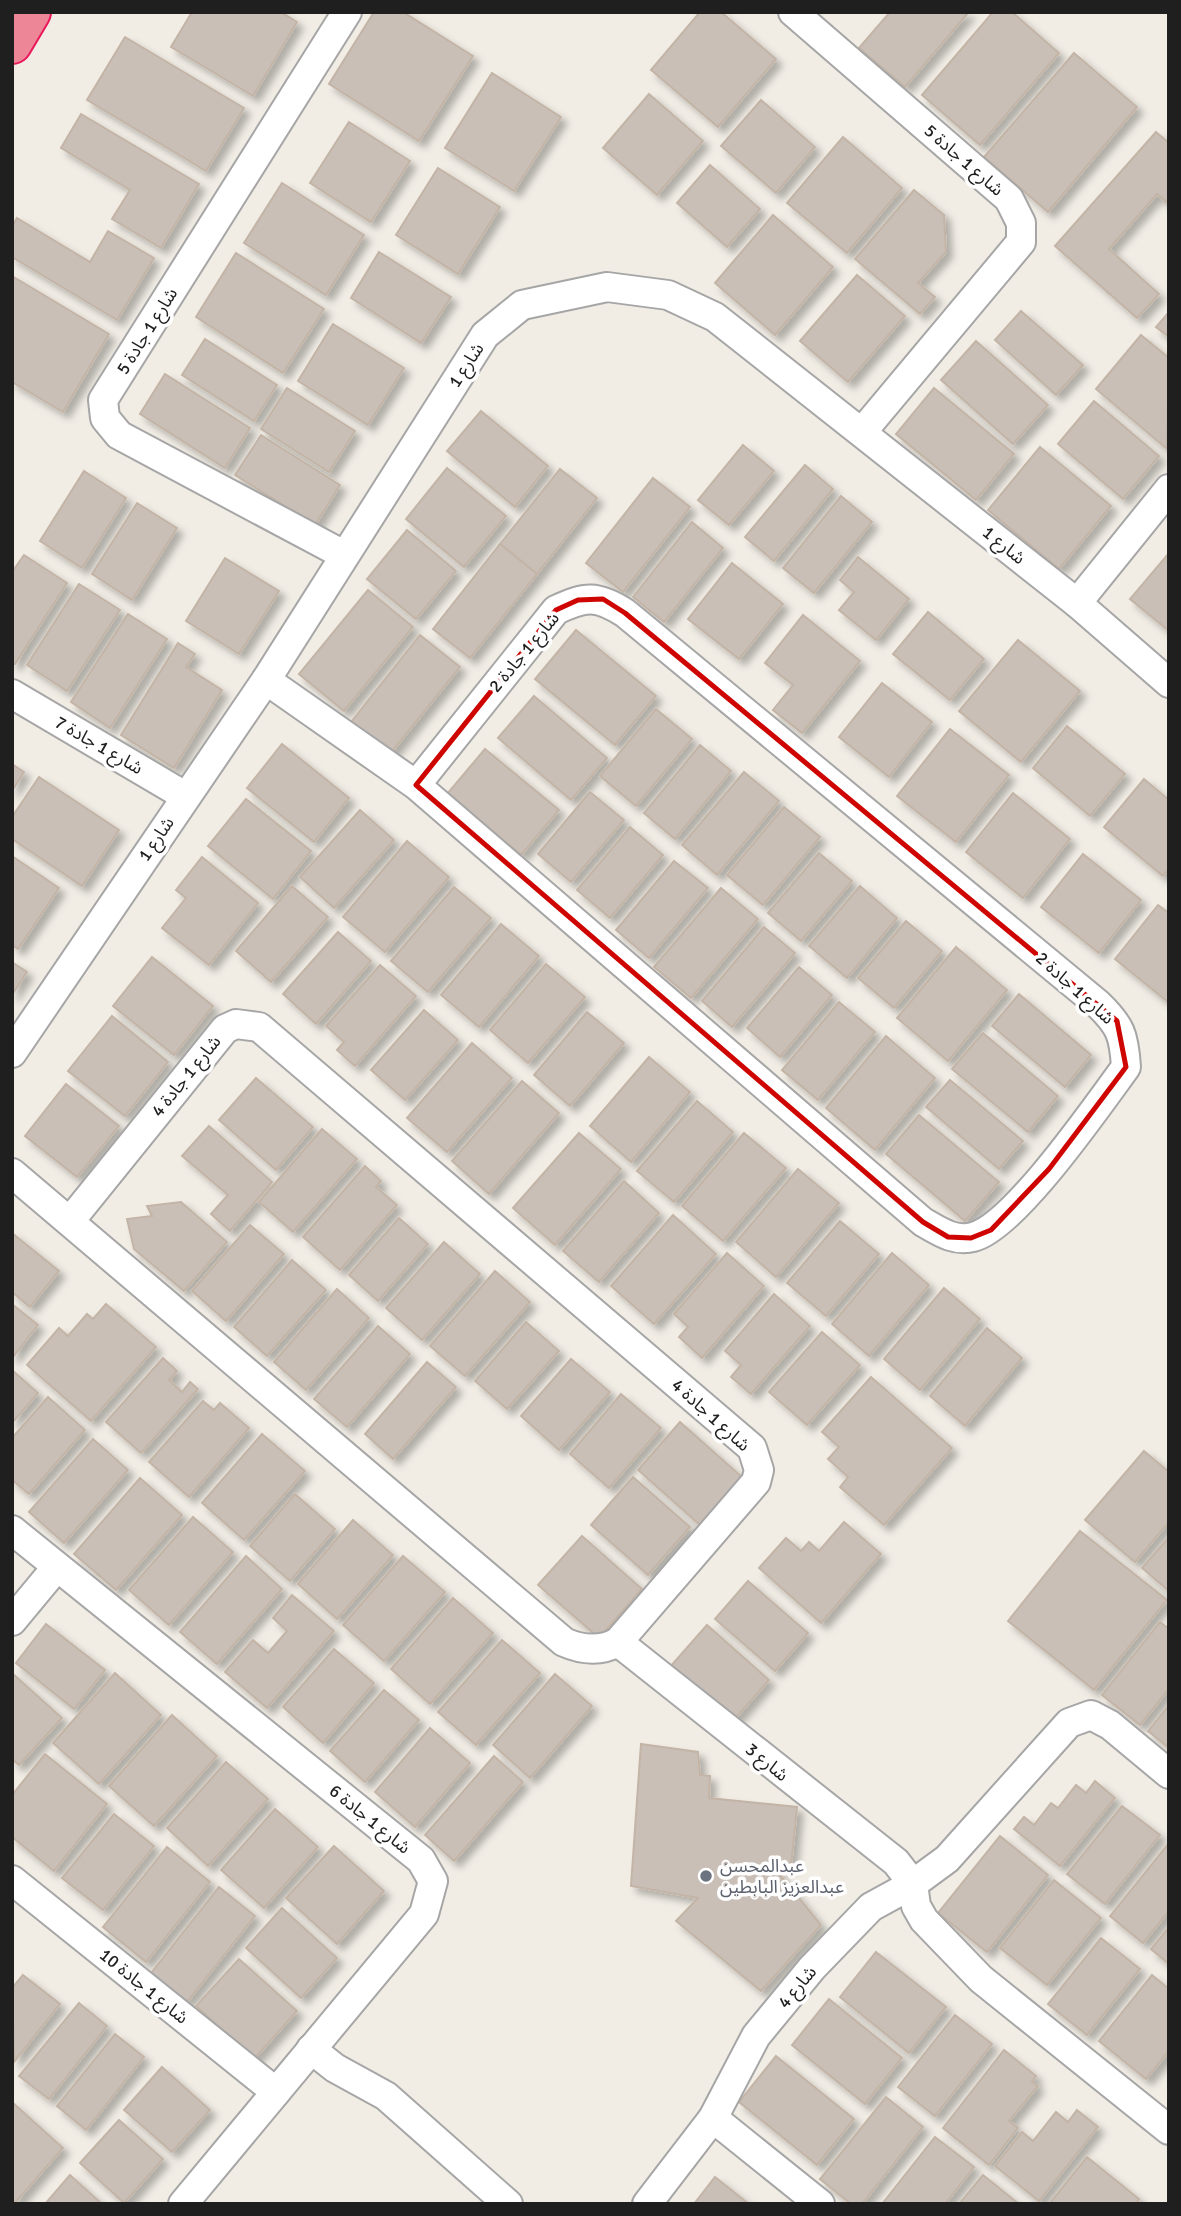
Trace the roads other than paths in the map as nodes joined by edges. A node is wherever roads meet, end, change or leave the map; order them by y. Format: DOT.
graph roads {
  1 [pos="32,12"];
  2 [pos="347,12"];
  3 [pos="793,12"];
  4 [pos="12,44"];
  5 [pos="862,432"];
  6 [pos="1169,489"];
  7 [pos="344,555"];
  8 [pos="1077,603"];
  9 [pos="266,680"];
  10 [pos="1169,683"];
  11 [pos="12,694"];
  12 [pos="416,785"];
  13 [pos="185,796"];
  14 [pos="12,1053"];
  15 [pos="12,1173"];
  16 [pos="70,1222"];
  17 [pos="12,1530"];
  18 [pos="56,1568"];
  19 [pos="12,1621"];
  20 [pos="618,1642"];
  21 [pos="1169,1774"];
  22 [pos="12,1880"];
  23 [pos="913,1884"];
  24 [pos="311,2049"];
  25 [pos="276,2092"];
  26 [pos="713,2118"];
  27 [pos="1169,2130"];
  28 [pos="183,2204"];
  29 [pos="508,2204"];
  30 [pos="647,2204"];
  31 [pos="820,2204"];
  1 -- 4 [label="highway"];
  2 -- 7 [label="street, شارع 1 جادة 5"];
  3 -- 5 [label="street, شارع 1 جادة 5"];
  5 -- 7 [label="street, شارع 1"];
  5 -- 8 [label="street, شارع 1"];
  6 -- 8 [label="street"];
  7 -- 9 [label="street, شارع 1"];
  8 -- 10 [label="street, شارع 1"];
  9 -- 12 [label="street, شارع 1 جادة 2"];
  9 -- 13 [label="street, شارع 1"];
  11 -- 13 [label="street, شارع 1 جادة 7"];
  12 -- 12 [label="street, شارع 1 جادة 2"];
  13 -- 14 [label="street, شارع 1"];
  15 -- 16 [label="street"];
  16 -- 20 [label="street"];
  16 -- 20 [label="street, شارع 1 جادة 4"];
  17 -- 18 [label="street, شارع 1 جادة 6"];
  18 -- 19 [label="street"];
  18 -- 24 [label="street, شارع 1 جادة 6"];
  20 -- 23 [label="street, شارع 3"];
  21 -- 23 [label="street"];
  22 -- 25 [label="street, شارع 1 جادة 10"];
  23 -- 26 [label="street, شارع 4"];
  23 -- 27 [label="street, شارع 3"];
  24 -- 25 [label="street, شارع 1 جادة 6"];
  24 -- 29 [label="street"];
  25 -- 28 [label="street, شارع 1 جادة 6"];
  26 -- 30 [label="street, شارع 4"];
  26 -- 31 [label="street"];
}
